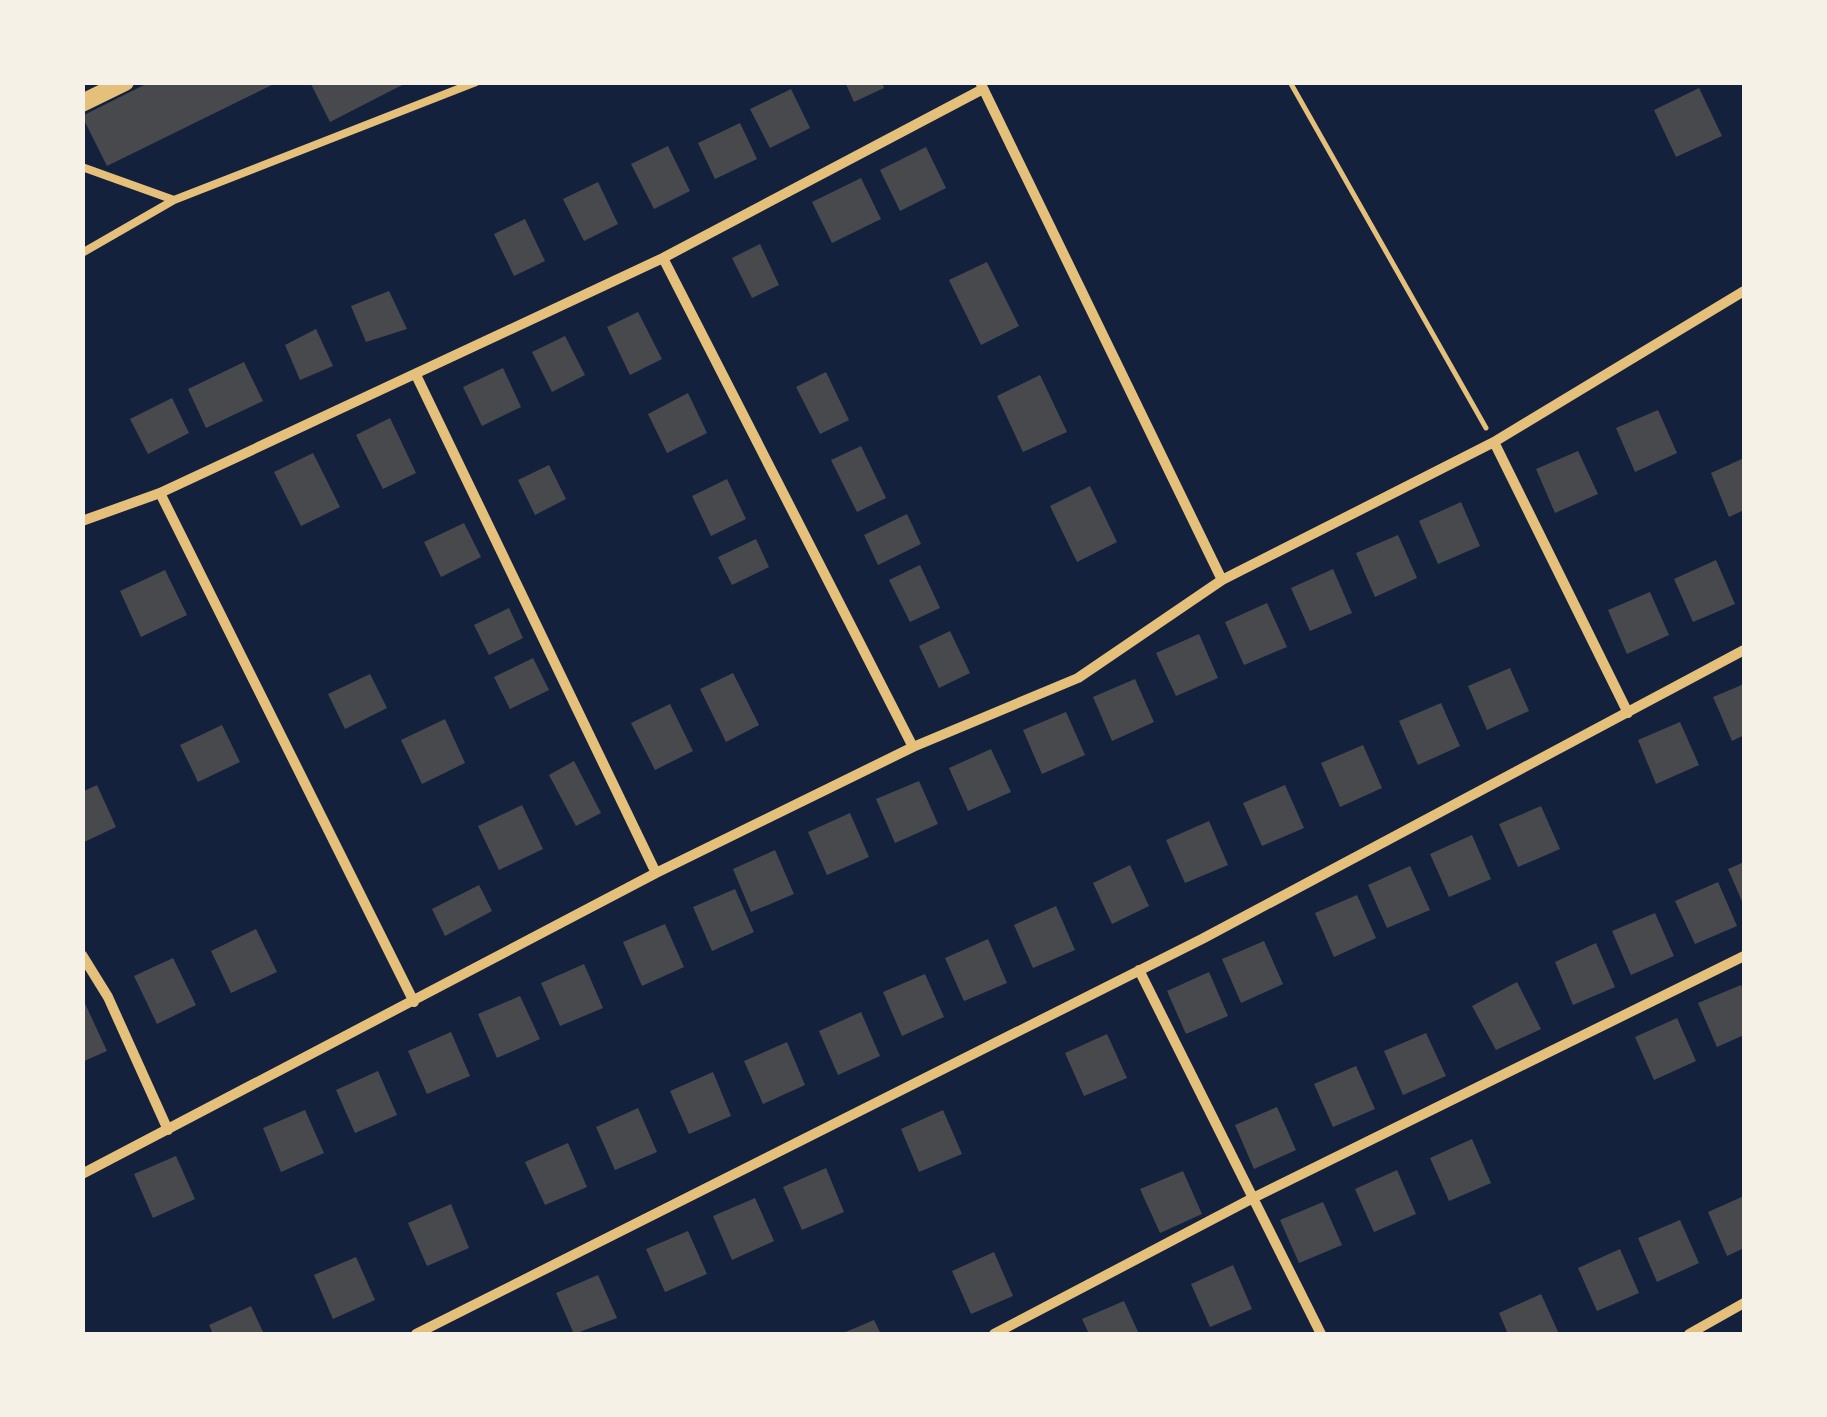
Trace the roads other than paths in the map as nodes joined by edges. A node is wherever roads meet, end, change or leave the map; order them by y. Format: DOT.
graph roads {
  1 [pos="126,82"];
  2 [pos="476,82"];
  3 [pos="981,86"];
  4 [pos="82,103"];
  5 [pos="82,167"];
  6 [pos="174,200"];
  7 [pos="82,252"];
  8 [pos="663,258"];
  9 [pos="1744,291"];
  10 [pos="416,375"];
  11 [pos="1494,442"];
  12 [pos="160,493"];
  13 [pos="82,521"];
  14 [pos="1222,580"];
  15 [pos="1744,650"];
  16 [pos="1628,714"];
  17 [pos="914,746"];
  18 [pos="656,874"];
  19 [pos="82,955"];
  20 [pos="1744,956"];
  21 [pos="1139,970"];
  22 [pos="414,1002"];
  23 [pos="168,1130"];
  24 [pos="82,1174"];
  25 [pos="1253,1198"];
  26 [pos="1744,1303"];
  27 [pos="416,1334"];
  28 [pos="994,1334"];
  29 [pos="1322,1334"];
  30 [pos="1689,1334"];
  1 -- 4 [label="street"];
  2 -- 6 [label="lane"];
  3 -- 8 [label="street"];
  3 -- 14 [label="street"];
  5 -- 6 [label="lane"];
  6 -- 7 [label="lane"];
  8 -- 10 [label="street"];
  8 -- 17 [label="street"];
  9 -- 11 [label="street"];
  10 -- 12 [label="street"];
  10 -- 18 [label="street"];
  11 -- 14 [label="street"];
  11 -- 16 [label="street"];
  12 -- 13 [label="street"];
  12 -- 22 [label="street"];
  14 -- 17 [label="street"];
  15 -- 16 [label="street"];
  16 -- 21 [label="street"];
  17 -- 18 [label="street"];
  18 -- 22 [label="street"];
  19 -- 23 [label="street"];
  20 -- 25 [label="street"];
  21 -- 25 [label="street"];
  21 -- 27 [label="street"];
  22 -- 23 [label="street"];
  23 -- 24 [label="street"];
  25 -- 28 [label="street"];
  25 -- 29 [label="street"];
  26 -- 30 [label="street"];
}
